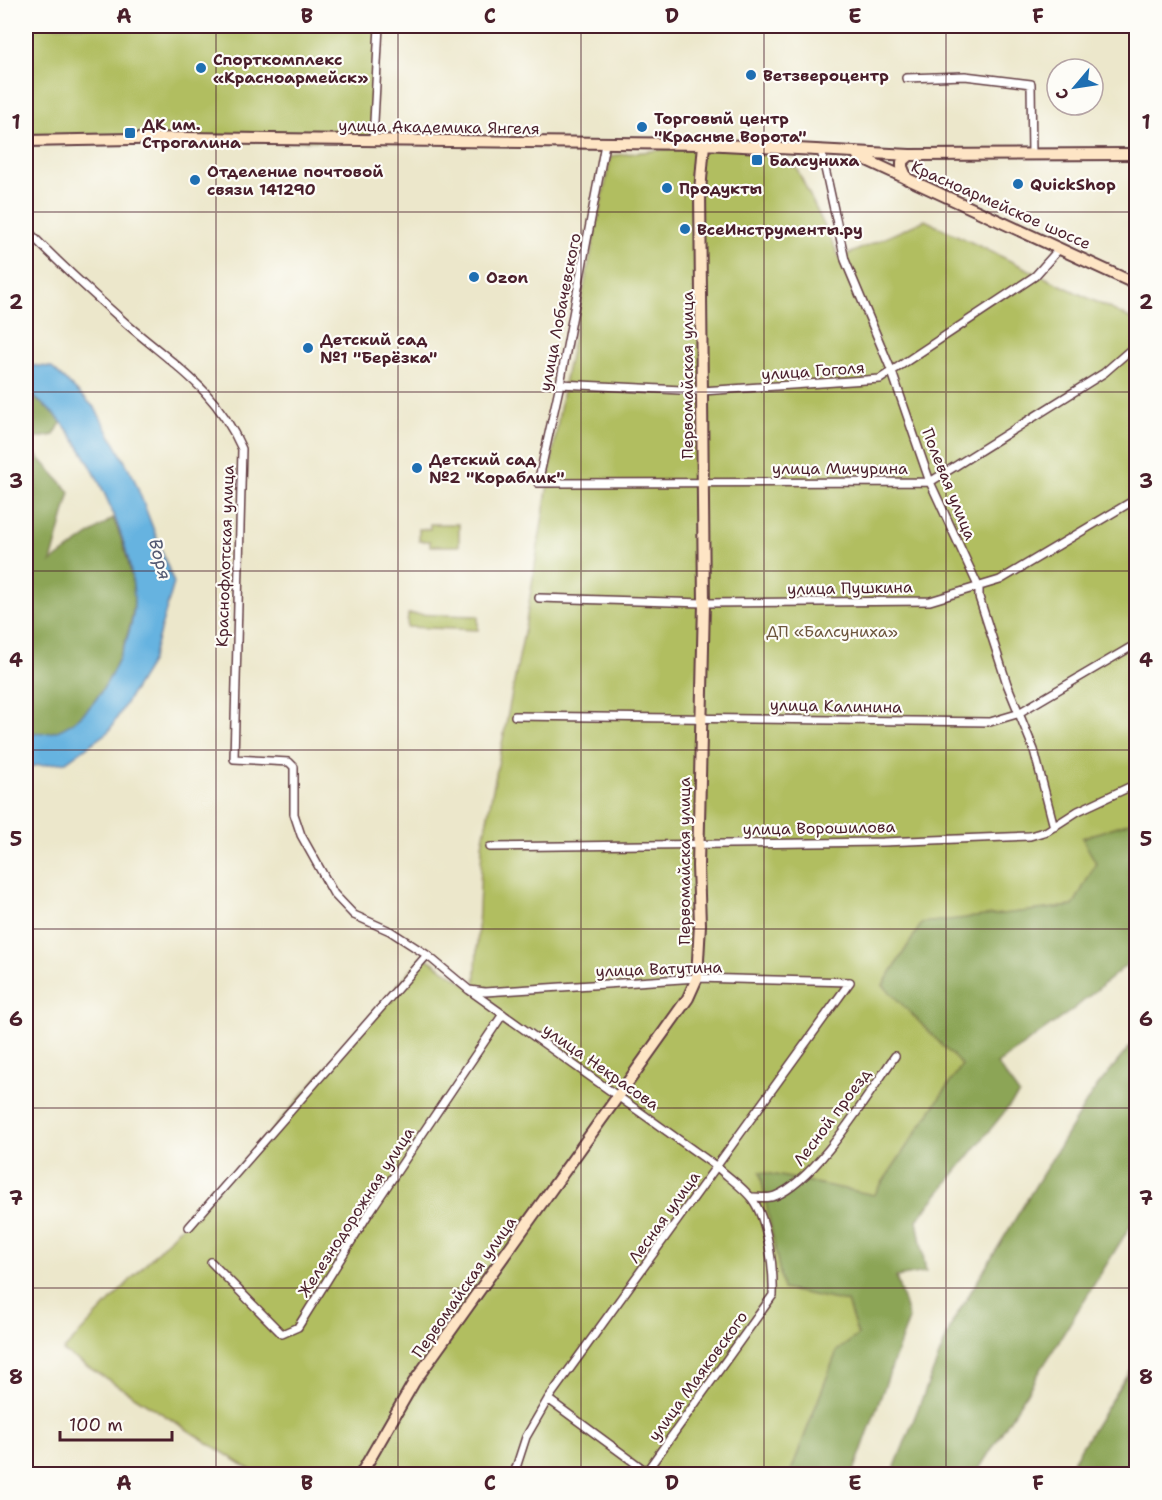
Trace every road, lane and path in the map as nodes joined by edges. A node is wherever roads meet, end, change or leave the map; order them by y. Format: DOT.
graph roads {
  1 [pos="380,26"];
  2 [pos="906,78"];
  3 [pos="26,141"];
  4 [pos="373,141"];
  5 [pos="605,144"];
  6 [pos="704,144"];
  7 [pos="821,150"];
  8 [pos="853,153"];
  9 [pos="1032,154"];
  10 [pos="1137,154"];
  11 [pos="910,155"];
  12 [pos="907,179"];
  13 [pos="26,230"];
  14 [pos="1060,248"];
  15 [pos="1137,284"];
  16 [pos="1137,345"];
  17 [pos="892,372"];
  18 [pos="560,384"];
  19 [pos="702,392"];
  20 [pos="702,482"];
  21 [pos="930,482"];
  22 [pos="538,483"];
  23 [pos="1137,499"];
  24 [pos="979,588"];
  25 [pos="539,598"];
  26 [pos="704,603"];
  27 [pos="1137,644"];
  28 [pos="1017,714"];
  29 [pos="515,716"];
  30 [pos="700,718"];
  31 [pos="234,759"];
  32 [pos="1137,784"];
  33 [pos="1054,827"];
  34 [pos="699,843"];
  35 [pos="490,847"];
  36 [pos="427,955"];
  37 [pos="697,978"];
  38 [pos="850,982"];
  39 [pos="469,990"];
  40 [pos="503,1014"];
  41 [pos="895,1056"];
  42 [pos="618,1095"];
  43 [pos="717,1167"];
  44 [pos="752,1197"];
  45 [pos="189,1227"];
  46 [pos="211,1262"];
  47 [pos="548,1399"];
  48 [pos="638,1465"];
  49 [pos="648,1473"];
  50 [pos="361,1474"];
  51 [pos="514,1474"];
  52 [pos="635,1474"];
  1 -- 4 [label="street"];
  2 -- 9 [label="street"];
  3 -- 4 [label="street, улица Академика Янгеля"];
  4 -- 5 [label="street, улица Академика Янгеля"];
  5 -- 6 [label="street, улица Академика Янгеля"];
  5 -- 18 [label="street, улица Лобачевского"];
  6 -- 7 [label="street, улица Академика Янгеля"];
  6 -- 19 [label="street, Первомайская улица"];
  7 -- 8 [label="street, улица Академика Янгеля"];
  7 -- 17 [label="street, Полевая улица"];
  8 -- 11 [label="street, улица Академика Янгеля"];
  8 -- 12 [label="street, Красноармейское шоссе"];
  9 -- 10 [label="street, улица Академика Янгеля"];
  9 -- 11 [label="street, улица Академика Янгеля"];
  11 -- 12 [label="street"];
  12 -- 14 [label="street, Красноармейское шоссе"];
  13 -- 31 [label="street, Краснофлотская улица"];
  14 -- 15 [label="street, Красноармейское шоссе"];
  14 -- 17 [label="street, улица Гоголя"];
  16 -- 21 [label="street, улица Мичурина"];
  17 -- 19 [label="street, улица Гоголя"];
  17 -- 21 [label="street, Полевая улица"];
  18 -- 19 [label="street, улица Гоголя"];
  18 -- 22 [label="street, улица Лобачевского"];
  19 -- 20 [label="street, Первомайская улица"];
  20 -- 21 [label="street, улица Мичурина"];
  20 -- 22 [label="street, улица Мичурина"];
  20 -- 26 [label="street, Первомайская улица"];
  21 -- 24 [label="street, Полевая улица"];
  23 -- 24 [label="street, улица Пушкина"];
  24 -- 26 [label="street, улица Пушкина"];
  24 -- 28 [label="street, Полевая улица"];
  25 -- 26 [label="street, улица Пушкина"];
  26 -- 30 [label="street, Первомайская улица"];
  27 -- 28 [label="street, улица Калинина"];
  28 -- 30 [label="street, улица Калинина"];
  28 -- 33 [label="street, Полевая улица"];
  29 -- 30 [label="street, улица Калинина"];
  30 -- 34 [label="street, Первомайская улица"];
  31 -- 36 [label="street, улица Некрасова"];
  32 -- 33 [label="street, улица Ворошилова"];
  33 -- 34 [label="street, улица Ворошилова"];
  34 -- 35 [label="street, улица Ворошилова"];
  34 -- 37 [label="street, Первомайская улица"];
  36 -- 39 [label="street, улица Некрасова"];
  36 -- 45 [label="street"];
  37 -- 38 [label="street, улица Ватутина"];
  37 -- 39 [label="street, улица Ватутина"];
  37 -- 42 [label="street, Первомайская улица"];
  38 -- 43 [label="street, Лесная улица"];
  39 -- 40 [label="street, улица Некрасова"];
  40 -- 42 [label="street, улица Некрасова"];
  40 -- 46 [label="street, Железнодорожная улица"];
  41 -- 44 [label="street, Лесной проезд"];
  42 -- 43 [label="street, улица Некрасова"];
  42 -- 50 [label="street, Первомайская улица"];
  43 -- 44 [label="street, улица Некрасова"];
  43 -- 47 [label="street, Лесная улица"];
  44 -- 49 [label="street, улица Маяковского"];
  47 -- 48 [label="street"];
  47 -- 51 [label="street, Лесная улица"];
  48 -- 49 [label="street"];
  48 -- 52 [label="street"];
}
